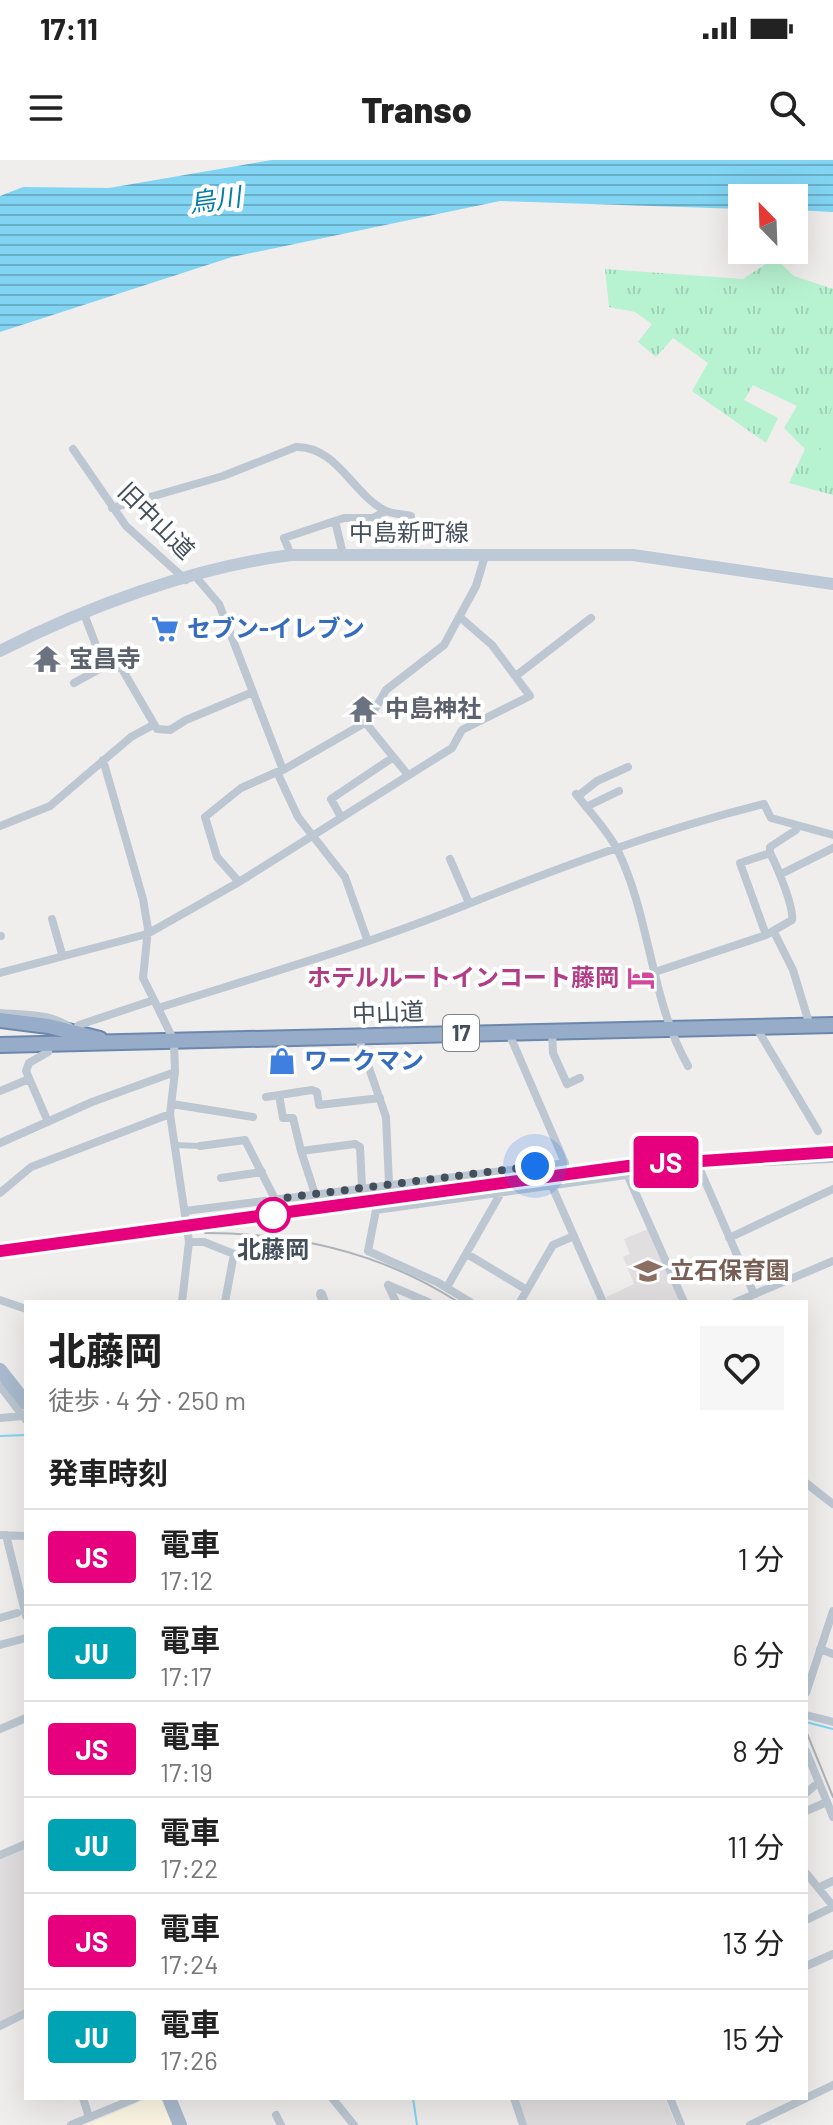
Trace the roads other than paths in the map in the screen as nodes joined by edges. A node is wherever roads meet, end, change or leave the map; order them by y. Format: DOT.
graph roads {
  1 [pos="73,449"];
  2 [pos="112,508"];
  3 [pos="386,511"];
  4 [pos="411,516"];
  5 [pos="335,521"];
  6 [pos="343,554"];
  7 [pos="291,555"];
  8 [pos="485,556"];
  9 [pos="191,578"];
  10 [pos="833,584"];
  11 [pos="83,611"];
  12 [pos="461,618"];
  13 [pos="591,618"];
  14 [pos="0,651"];
  15 [pos="105,666"];
  16 [pos="517,675"];
  17 [pos="74,683"];
  18 [pos="253,692"];
  19 [pos="365,722"];
  20 [pos="153,725"];
  21 [pos="392,758"];
  22 [pos="103,760"];
  23 [pos="628,767"];
  24 [pos="280,771"];
  25 [pos="408,775"];
  26 [pos="619,791"];
  27 [pos="586,807"];
  28 [pos="341,817"];
  29 [pos="795,825"];
  30 [pos="0,826"];
  31 [pos="833,835"];
  32 [pos="311,837"];
  33 [pos="616,847"];
  34 [pos="833,848"];
  35 [pos="770,853"];
  36 [pos="450,859"];
  37 [pos="781,874"];
  38 [pos="239,882"];
  39 [pos="469,903"];
  40 [pos="52,919"];
  41 [pos="770,933"];
  42 [pos="147,934"];
  43 [pos="367,939"];
  44 [pos="62,954"];
  45 [pos="655,972"];
  46 [pos="0,973"];
  47 [pos="156,1004"];
  48 [pos="0,1013"];
  49 [pos="0,1020"];
  50 [pos="833,1025"];
  51 [pos="810,1026"];
  52 [pos="756,1027"];
  53 [pos="669,1030"];
  54 [pos="74,1031"];
  55 [pos="508,1031"];
  56 [pos="552,1031"];
  57 [pos="358,1036"];
  58 [pos="0,1037"];
  59 [pos="174,1041"];
  60 [pos="89,1043"];
  61 [pos="112,1043"];
  62 [pos="0,1045"];
  63 [pos="48,1052"];
  64 [pos="0,1054"];
  65 [pos="688,1066"];
  66 [pos="175,1072"];
  67 [pos="580,1078"];
  68 [pos="29,1079"];
  69 [pos="0,1091"];
  70 [pos="279,1095"];
  71 [pos="266,1097"];
  72 [pos="380,1098"];
  73 [pos="171,1109"];
  74 [pos="253,1117"];
  75 [pos="48,1122"];
  76 [pos="818,1131"];
  77 [pos="0,1143"];
  78 [pos="174,1145"];
  79 [pos="200,1146"];
  80 [pos="301,1151"];
  81 [pos="833,1159"];
  82 [pos="698,1165"];
  83 [pos="262,1172"];
  84 [pos="627,1174"];
  85 [pos="221,1178"];
  86 [pos="389,1184"];
  87 [pos="551,1184"];
  88 [pos="362,1187"];
  89 [pos="833,1189"];
  90 [pos="502,1191"];
  91 [pos="0,1193"];
  92 [pos="315,1194"];
  93 [pos="275,1199"];
  94 [pos="185,1211"];
  95 [pos="574,1236"];
  96 [pos="729,1238"];
  97 [pos="189,1242"];
  98 [pos="467,1254"];
  99 [pos="833,1261"];
  100 [pos="447,1287"];
  101 [pos="527,1290"];
  102 [pos="754,1294"];
  103 [pos="0,1300"];
  104 [pos="182,1300"];
  105 [pos="225,1300"];
  106 [pos="395,1300"];
  107 [pos="423,1300"];
  108 [pos="467,1300"];
  109 [pos="521,1300"];
  110 [pos="602,1300"];
  111 [pos="683,1300"];
  112 [pos="740,1300"];
  113 [pos="24,1308"];
  114 [pos="0,1370"];
  115 [pos="0,1386"];
  116 [pos="24,1411"];
  117 [pos="24,1412"];
  118 [pos="24,1413"];
  119 [pos="0,1418"];
  120 [pos="808,1485"];
  121 [pos="833,1504"];
  122 [pos="3,1535"];
  123 [pos="24,1536"];
  124 [pos="833,1611"];
  125 [pos="22,1615"];
  126 [pos="0,1618"];
  127 [pos="24,1639"];
  128 [pos="0,1645"];
  129 [pos="820,1649"];
  130 [pos="833,1654"];
  131 [pos="808,1687"];
  132 [pos="808,1716"];
  133 [pos="24,1719"];
  134 [pos="833,1722"];
  135 [pos="0,1729"];
  136 [pos="808,1759"];
  137 [pos="819,1782"];
  138 [pos="808,1791"];
  139 [pos="827,1802"];
  140 [pos="808,1810"];
  141 [pos="833,1817"];
  142 [pos="24,1845"];
  143 [pos="0,1854"];
  144 [pos="808,1878"];
  145 [pos="833,1881"];
  146 [pos="820,1887"];
  147 [pos="833,1907"];
  148 [pos="808,1919"];
  149 [pos="833,1954"];
  150 [pos="808,1965"];
  151 [pos="24,2014"];
  152 [pos="0,2026"];
  153 [pos="833,2085"];
  154 [pos="808,2097"];
  155 [pos="84,2100"];
  156 [pos="131,2100"];
  157 [pos="170,2100"];
  158 [pos="334,2100"];
  159 [pos="515,2100"];
  160 [pos="671,2100"];
  161 [pos="802,2100"];
  162 [pos="276,2115"];
  163 [pos="89,2117"];
  164 [pos="71,2125"];
  165 [pos="180,2125"];
  166 [pos="281,2125"];
  167 [pos="354,2125"];
  168 [pos="523,2125"];
  169 [pos="681,2125"];
  170 [pos="750,2125"];
  1 -- 2 [label="street, 旧中山道"];
  2 -- 3 [label="street"];
  2 -- 9 [label="street, 旧中山道"];
  3 -- 4 [label="street"];
  3 -- 5 [label="street"];
  5 -- 6 [label="street"];
  5 -- 7 [label="street"];
  6 -- 7 [label="main road, 中島新町線"];
  6 -- 8 [label="main road, 中島新町線"];
  7 -- 9 [label="main road, 中島新町線"];
  8 -- 10 [label="main road, 中島新町線"];
  8 -- 12 [label="street"];
  9 -- 11 [label="main road, 中島新町線"];
  9 -- 18 [label="street, 旧中山道"];
  11 -- 14 [label="main road, 中島新町線"];
  11 -- 15 [label="street"];
  12 -- 16 [label="street"];
  12 -- 19 [label="street"];
  13 -- 16 [label="street"];
  15 -- 17 [label="street"];
  15 -- 20 [label="street"];
  16 -- 25 [label="street"];
  18 -- 20 [label="street"];
  18 -- 24 [label="street, 旧中山道"];
  19 -- 21 [label="street"];
  19 -- 24 [label="street"];
  20 -- 22 [label="street"];
  21 -- 25 [label="street"];
  21 -- 28 [label="street"];
  22 -- 30 [label="street"];
  22 -- 42 [label="street"];
  23 -- 27 [label="street"];
  24 -- 32 [label="street, 旧中山道"];
  24 -- 38 [label="street"];
  25 -- 28 [label="street"];
  26 -- 27 [label="street"];
  27 -- 33 [label="street"];
  28 -- 32 [label="street"];
  29 -- 31 [label="street"];
  29 -- 33 [label="street"];
  29 -- 35 [label="street"];
  32 -- 38 [label="street"];
  32 -- 43 [label="street, 旧中山道"];
  33 -- 39 [label="street"];
  33 -- 45 [label="street"];
  34 -- 37 [label="street"];
  35 -- 37 [label="street"];
  35 -- 41 [label="street"];
  36 -- 39 [label="street"];
  37 -- 41 [label="street"];
  38 -- 42 [label="street"];
  39 -- 43 [label="street"];
  40 -- 44 [label="street"];
  41 -- 45 [label="street"];
  41 -- 51 [label="street"];
  42 -- 44 [label="street"];
  42 -- 47 [label="street"];
  43 -- 47 [label="street"];
  44 -- 46 [label="street"];
  45 -- 53 [label="street"];
  47 -- 54 [label="street"];
  47 -- 59 [label="street"];
  48 -- 54 [label="street"];
  49 -- 54 [label="highway"];
  50 -- 51 [label="highway, 中山道 / 17"];
  51 -- 52 [label="highway, 中山道 / 17"];
  52 -- 53 [label="highway, 中山道 / 17"];
  52 -- 76 [label="street"];
  53 -- 56 [label="highway, 中山道 / 17"];
  53 -- 65 [label="street"];
  54 -- 61 [label="highway"];
  55 -- 56 [label="highway, 中山道 / 17"];
  55 -- 57 [label="highway, 中山道 / 17"];
  55 -- 86 [label="street"];
  56 -- 67 [label="street"];
  57 -- 59 [label="highway, 中山道 / 17"];
  57 -- 72 [label="street"];
  58 -- 60 [label="highway, 中山道 / 17"];
  59 -- 61 [label="highway, 中山道 / 17"];
  59 -- 66 [label="street"];
  60 -- 61 [label="highway, 中山道 / 17"];
  60 -- 62 [label="highway, 中山道 / 17"];
  61 -- 63 [label="highway, 17"];
  63 -- 64 [label="highway, 17"];
  63 -- 68 [label="street"];
  66 -- 73 [label="street"];
  66 -- 75 [label="street"];
  68 -- 69 [label="street"];
  68 -- 75 [label="street"];
  70 -- 71 [label="street"];
  70 -- 72 [label="street"];
  70 -- 80 [label="street"];
  72 -- 86 [label="street"];
  73 -- 74 [label="street"];
  73 -- 78 [label="street"];
  73 -- 91 [label="street"];
  75 -- 77 [label="street"];
  78 -- 79 [label="street"];
  78 -- 94 [label="street"];
  79 -- 83 [label="street"];
  80 -- 88 [label="street"];
  80 -- 92 [label="street"];
  81 -- 82 [label="street"];
  82 -- 84 [label="street"];
  82 -- 96 [label="street"];
  83 -- 85 [label="street"];
  83 -- 93 [label="street"];
  84 -- 87 [label="street"];
  84 -- 111 [label="street"];
  86 -- 88 [label="street"];
  87 -- 90 [label="street"];
  87 -- 95 [label="street"];
  88 -- 92 [label="street"];
  89 -- 96 [label="street"];
  90 -- 98 [label="street"];
  90 -- 100 [label="street"];
  92 -- 93 [label="street"];
  93 -- 94 [label="street"];
  94 -- 97 [label="street"];
  95 -- 101 [label="street"];
  95 -- 110 [label="street"];
  96 -- 102 [label="street"];
  97 -- 104 [label="street"];
  97 -- 105 [label="street"];
  98 -- 100 [label="street"];
  98 -- 101 [label="street"];
  99 -- 102 [label="street"];
  100 -- 108 [label="street"];
  101 -- 109 [label="street"];
  102 -- 112 [label="street"];
  103 -- 113 [label="street"];
  106 -- 107 [label="street"];
  114 -- 116 [label="main road"];
  115 -- 117 [label="street"];
  118 -- 119 [label="street"];
  120 -- 121 [label="street"];
  122 -- 123 [label="street"];
  122 -- 125 [label="street"];
  124 -- 129 [label="street"];
  125 -- 126 [label="street"];
  127 -- 128 [label="street"];
  129 -- 130 [label="street"];
  129 -- 131 [label="street"];
  132 -- 134 [label="street"];
  133 -- 135 [label="street"];
  136 -- 137 [label="street"];
  137 -- 138 [label="street"];
  137 -- 139 [label="street"];
  139 -- 140 [label="street"];
  139 -- 141 [label="street"];
  142 -- 143 [label="street"];
  144 -- 146 [label="street"];
  145 -- 146 [label="street"];
  146 -- 147 [label="street"];
  147 -- 148 [label="street"];
  149 -- 150 [label="street"];
  151 -- 152 [label="street"];
  153 -- 154 [label="street"];
  155 -- 163 [label="street"];
  156 -- 163 [label="street"];
  157 -- 165 [label="main road"];
  158 -- 167 [label="street"];
  159 -- 168 [label="street"];
  160 -- 169 [label="street"];
  161 -- 170 [label="street"];
  162 -- 166 [label="street"];
  163 -- 164 [label="street"];
}
